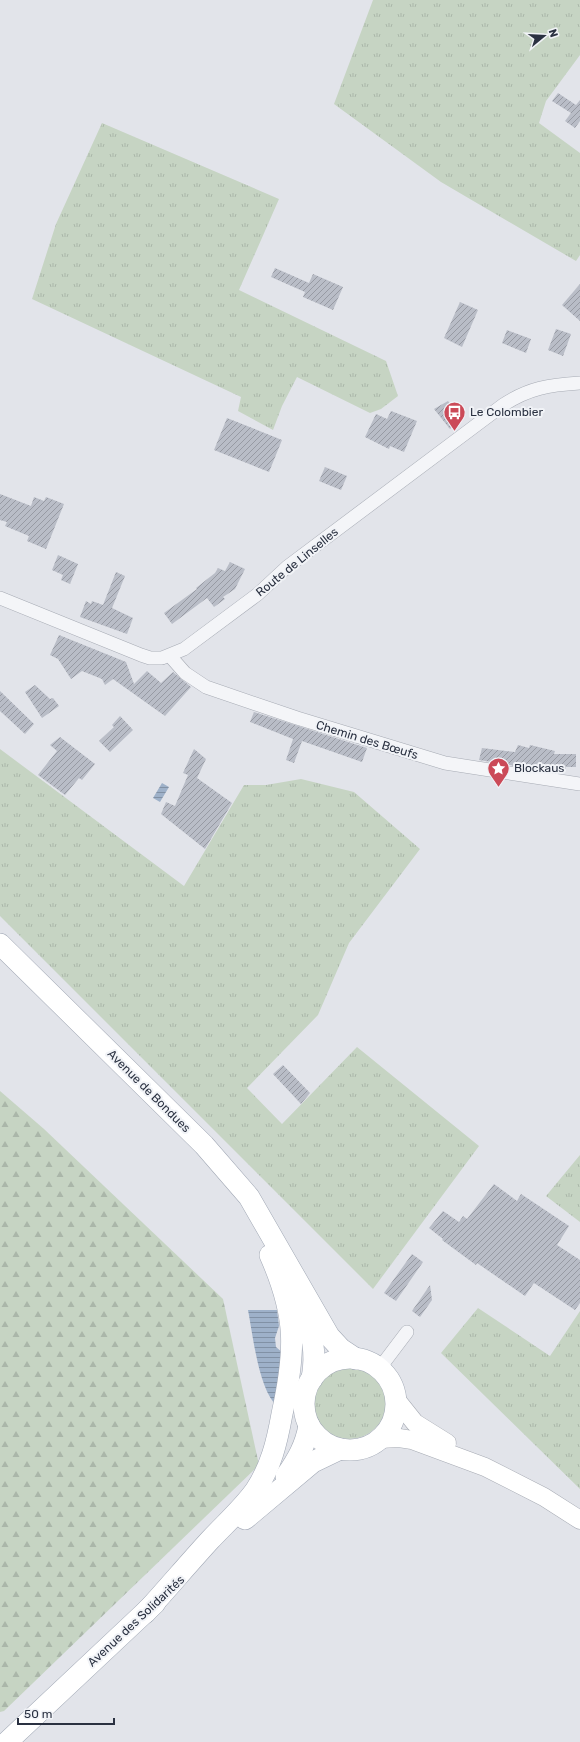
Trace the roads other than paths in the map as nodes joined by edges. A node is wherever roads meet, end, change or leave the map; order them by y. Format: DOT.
graph roads {
  1 [pos="580,383"];
  2 [pos="0,598"];
  3 [pos="170,656"];
  4 [pos="580,784"];
  5 [pos="0,944"];
  6 [pos="225,1167"];
  7 [pos="282,1252"];
  8 [pos="407,1332"];
  9 [pos="356,1359"];
  10 [pos="379,1369"];
  11 [pos="312,1379"];
  12 [pos="395,1398"];
  13 [pos="309,1424"];
  14 [pos="380,1439"];
  15 [pos="340,1449"];
  16 [pos="485,1467"];
  17 [pos="267,1500"];
  18 [pos="580,1520"];
  19 [pos="145,1613"];
  20 [pos="7,1742"];
  1 -- 3 [label="street, Route de Linselles"];
  2 -- 3 [label="street, Route de Linselles"];
  3 -- 4 [label="street, Chemin des Bœufs"];
  5 -- 6 [label="main road, Avenue de Bondues"];
  6 -- 7 [label="main road, Avenue de Bondues"];
  6 -- 19 [label="main road"];
  7 -- 9 [label="main road, Avenue de Bondues"];
  7 -- 11 [label="main road, Avenue de Bondues"];
  8 -- 10 [label="street"];
  9 -- 10 [label="main road"];
  9 -- 11 [label="main road"];
  10 -- 12 [label="main road"];
  11 -- 13 [label="main road"];
  12 -- 14 [label="main road"];
  12 -- 16 [label="main road"];
  13 -- 15 [label="main road"];
  13 -- 17 [label="main road, Avenue des Solidarités"];
  14 -- 15 [label="main road"];
  14 -- 16 [label="main road"];
  15 -- 17 [label="main road, Avenue des Solidarités"];
  16 -- 18 [label="main road"];
  17 -- 19 [label="main road, Avenue des Solidarités"];
  19 -- 20 [label="main road, Avenue des Solidarités"];
}
